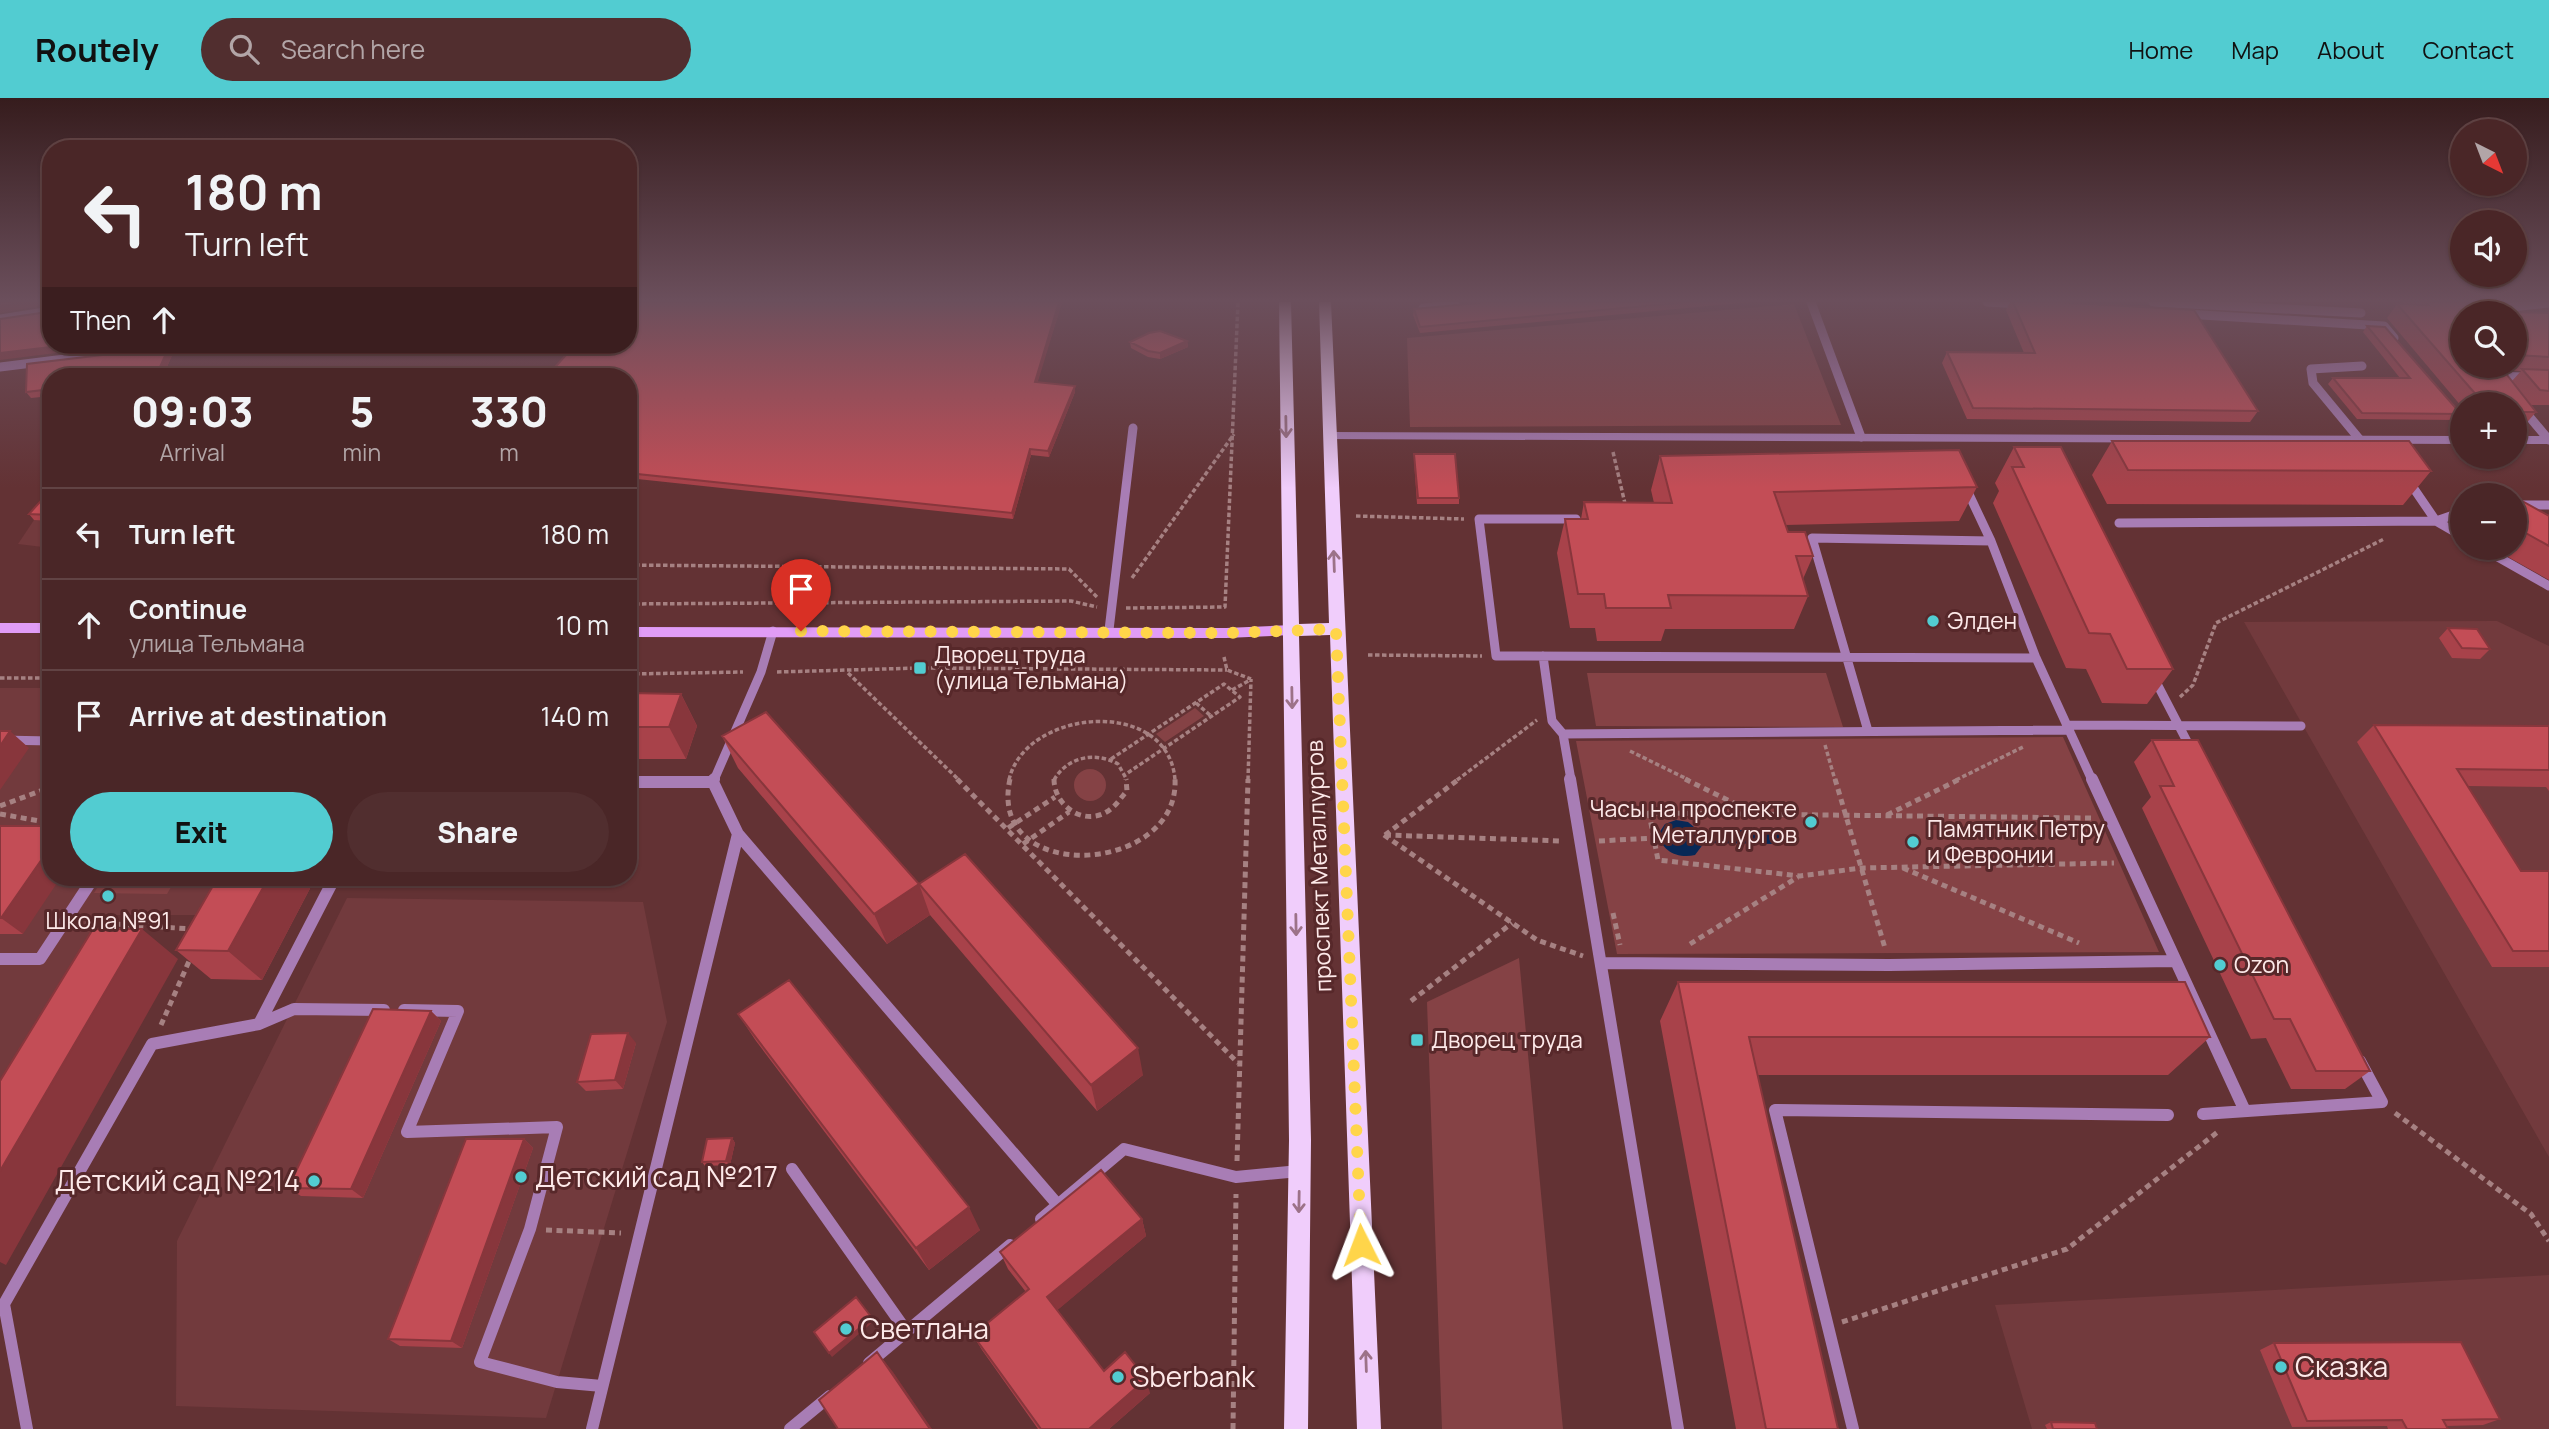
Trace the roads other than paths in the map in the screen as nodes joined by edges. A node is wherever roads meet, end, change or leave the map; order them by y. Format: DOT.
graph roads {
  1 [pos="23,364"];
  2 [pos="1285,364"];
  3 [pos="1327,364"];
  4 [pos="1834,364"];
  5 [pos="2362,366"];
  6 [pos="0,367"];
  7 [pos="2549,378"];
  8 [pos="2503,387"];
  9 [pos="2527,414"];
  10 [pos="1133,428"];
  11 [pos="1330,436"];
  12 [pos="1861,438"];
  13 [pos="2450,440"];
  14 [pos="2527,440"];
  15 [pos="2549,440"];
  16 [pos="2361,441"];
  17 [pos="2383,441"];
  18 [pos="2391,452"];
  19 [pos="1959,473"];
  20 [pos="2406,475"];
  21 [pos="2527,505"];
  22 [pos="2549,505"];
  23 [pos="2450,516"];
  24 [pos="1587,519"];
  25 [pos="2436,521"];
  26 [pos="2119,523"];
  27 [pos="2450,529"];
  28 [pos="1992,541"];
  29 [pos="2503,560"];
  30 [pos="2549,586"];
  31 [pos="0,628"];
  32 [pos="42,628"];
  33 [pos="1291,629"];
  34 [pos="1336,629"];
  35 [pos="1110,630"];
  36 [pos="773,631"];
  37 [pos="637,632"];
  38 [pos="1543,656"];
  39 [pos="1844,657"];
  40 [pos="2036,658"];
  41 [pos="2145,661"];
  42 [pos="2178,725"];
  43 [pos="2301,726"];
  44 [pos="2068,728"];
  45 [pos="1868,731"];
  46 [pos="1563,734"];
  47 [pos="0,740"];
  48 [pos="42,741"];
  49 [pos="2197,761"];
  50 [pos="637,782"];
  51 [pos="713,782"];
  52 [pos="738,834"];
  53 [pos="88,886"];
  54 [pos="330,886"];
  55 [pos="0,959"];
  56 [pos="2174,961"];
  57 [pos="1603,963"];
  58 [pos="259,1024"];
  59 [pos="2355,1054"];
  60 [pos="2245,1111"];
  61 [pos="2203,1114"];
  62 [pos="2168,1115"];
  63 [pos="792,1169"];
  64 [pos="1299,1171"];
  65 [pos="1058,1205"];
  66 [pos="2,1304"];
  67 [pos="907,1332"];
  68 [pos="602,1386"];
  69 [pos="27,1429"];
  70 [pos="592,1429"];
  71 [pos="790,1429"];
  72 [pos="1296,1429"];
  73 [pos="1369,1429"];
  74 [pos="1678,1429"];
  75 [pos="1853,1429"];
  1 -- 6 [label="lane"];
  2 -- 33 [label="main road, проспект Металлургов, one-way"];
  3 -- 11 [label="main road, проспект Металлургов"];
  4 -- 12 [label="lane"];
  5 -- 16 [label="lane"];
  7 -- 8 [label="lane"];
  9 -- 15 [label="lane"];
  10 -- 35 [label="lane"];
  11 -- 12 [label="street"];
  34 -- 11 [label="main road, проспект Металлургов, one-way"];
  12 -- 16 [label="street"];
  13 -- 17 [label="street"];
  14 -- 15 [label="street"];
  16 -- 17 [label="street"];
  17 -- 18 [label="lane"];
  19 -- 28 [label="lane"];
  20 -- 25 [label="lane"];
  21 -- 22 [label="lane"];
  23 -- 25 [label="lane"];
  24 -- 38 [label="lane"];
  25 -- 26 [label="lane"];
  25 -- 27 [label="lane"];
  28 -- 39 [label="lane"];
  28 -- 40 [label="lane"];
  29 -- 30 [label="lane"];
  31 -- 32 [label="main road"];
  33 -- 34 [label="main road"];
  33 -- 35 [label="main road"];
  33 -- 64 [label="main road, проспект Металлургов, one-way"];
  73 -- 34 [label="main road, проспект Металлургов, one-way"];
  35 -- 36 [label="main road"];
  36 -- 37 [label="main road"];
  36 -- 51 [label="lane"];
  38 -- 39 [label="lane"];
  38 -- 46 [label="lane"];
  39 -- 40 [label="lane"];
  39 -- 45 [label="lane"];
  40 -- 44 [label="lane"];
  41 -- 42 [label="lane"];
  42 -- 43 [label="lane"];
  42 -- 44 [label="lane"];
  42 -- 49 [label="lane"];
  44 -- 45 [label="lane"];
  44 -- 56 [label="lane"];
  45 -- 46 [label="lane"];
  46 -- 57 [label="lane"];
  47 -- 48 [label="lane"];
  50 -- 51 [label="lane"];
  51 -- 52 [label="lane"];
  52 -- 65 [label="lane"];
  52 -- 68 [label="lane"];
  53 -- 55 [label="lane"];
  54 -- 58 [label="lane"];
  56 -- 57 [label="lane"];
  56 -- 60 [label="lane"];
  57 -- 74 [label="lane"];
  58 -- 66 [label="lane"];
  58 -- 68 [label="lane"];
  59 -- 60 [label="lane"];
  60 -- 61 [label="lane"];
  62 -- 75 [label="lane"];
  63 -- 67 [label="lane"];
  64 -- 65 [label="lane"];
  64 -- 72 [label="main road, проспект Металлургов, one-way"];
  65 -- 67 [label="lane"];
  66 -- 69 [label="lane"];
  67 -- 71 [label="lane"];
  68 -- 70 [label="lane"];
}
